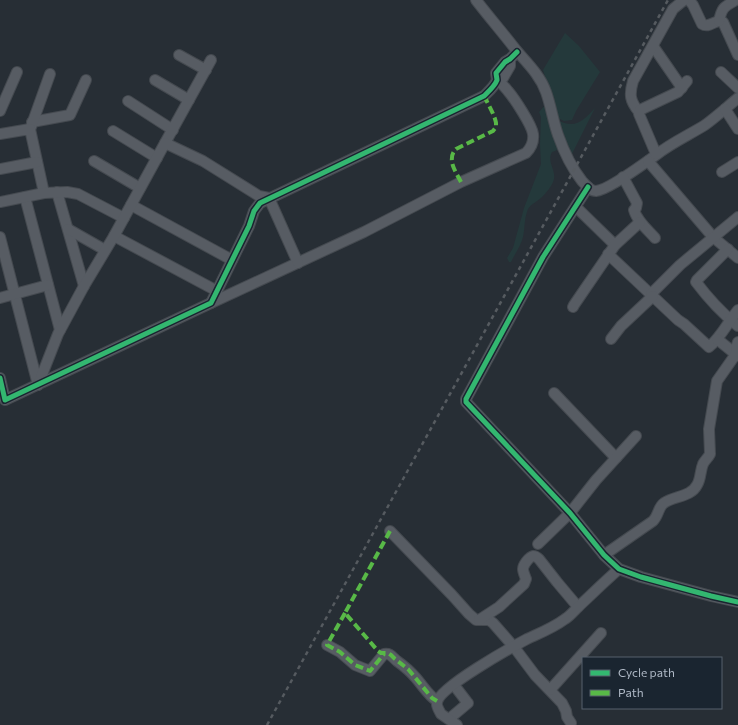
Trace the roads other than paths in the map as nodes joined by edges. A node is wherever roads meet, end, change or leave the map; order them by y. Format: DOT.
graph roads {
  1 [pos="476,0"];
  2 [pos="684,0"];
  3 [pos="689,0"];
  4 [pos="736,0"];
  5 [pos="719,21"];
  6 [pos="653,46"];
  7 [pos="179,55"];
  8 [pos="514,55"];
  9 [pos="738,55"];
  10 [pos="211,60"];
  11 [pos="206,70"];
  12 [pos="17,72"];
  13 [pos="721,72"];
  14 [pos="50,74"];
  15 [pos="86,80"];
  16 [pos="155,80"];
  17 [pos="497,80"];
  18 [pos="738,88"];
  19 [pos="738,98"];
  20 [pos="189,100"];
  21 [pos="128,101"];
  22 [pos="725,109"];
  23 [pos="0,111"];
  24 [pos="639,112"];
  25 [pos="31,126"];
  26 [pos="738,129"];
  27 [pos="173,130"];
  28 [pos="113,131"];
  29 [pos="0,134"];
  30 [pos="166,143"];
  31 [pos="656,154"];
  32 [pos="157,158"];
  33 [pos="94,161"];
  34 [pos="648,161"];
  35 [pos="37,162"];
  36 [pos="738,162"];
  37 [pos="0,169"];
  38 [pos="722,172"];
  39 [pos="623,177"];
  40 [pos="588,187"];
  41 [pos="140,188"];
  42 [pos="57,192"];
  43 [pos="44,193"];
  44 [pos="25,197"];
  45 [pos="269,198"];
  46 [pos="0,202"];
  47 [pos="131,205"];
  48 [pos="576,206"];
  49 [pos="738,217"];
  50 [pos="124,218"];
  51 [pos="640,222"];
  52 [pos="68,229"];
  53 [pos="114,236"];
  54 [pos="0,237"];
  55 [pos="713,237"];
  56 [pos="656,238"];
  57 [pos="614,245"];
  58 [pos="728,249"];
  59 [pos="105,250"];
  60 [pos="608,254"];
  61 [pos="738,258"];
  62 [pos="232,260"];
  63 [pos="298,263"];
  64 [pos="48,285"];
  65 [pos="84,286"];
  66 [pos="217,291"];
  67 [pos="14,294"];
  68 [pos="652,295"];
  69 [pos="0,298"];
  70 [pos="211,304"];
  71 [pos="573,308"];
  72 [pos="738,310"];
  73 [pos="734,323"];
  74 [pos="60,330"];
  75 [pos="611,339"];
  76 [pos="717,339"];
  77 [pos="738,342"];
  78 [pos="737,355"];
  79 [pos="0,378"];
  80 [pos="38,385"];
  81 [pos="554,393"];
  82 [pos="636,436"];
  83 [pos="616,458"];
  84 [pos="570,512"];
  85 [pos="390,531"];
  86 [pos="538,544"];
  87 [pos="604,555"];
  88 [pos="618,568"];
  89 [pos="738,602"];
  90 [pos="578,607"];
  91 [pos="479,620"];
  92 [pos="601,633"];
  93 [pos="327,645"];
  94 [pos="514,647"];
  95 [pos="454,685"];
  96 [pos="550,690"];
  97 [pos="437,702"];
  98 [pos="453,722"];
  99 [pos="571,722"];
  1 -- 8 [label="street"];
  2 -- 6 [label="street"];
  3 -- 5 [label="street"];
  4 -- 5 [label="street"];
  5 -- 9 [label="street"];
  6 -- 24 [label="street"];
  6 -- 24 [label="street"];
  7 -- 11 [label="street"];
  8 -- 17 [label="street"];
  8 -- 40 [label="street"];
  10 -- 11 [label="street"];
  11 -- 20 [label="street"];
  12 -- 23 [label="street"];
  13 -- 18 [label="street"];
  14 -- 25 [label="street"];
  15 -- 25 [label="street"];
  16 -- 20 [label="street"];
  17 -- 45 [label="street"];
  17 -- 63 [label="street"];
  19 -- 22 [label="street"];
  20 -- 27 [label="street"];
  21 -- 27 [label="street"];
  22 -- 26 [label="street"];
  22 -- 31 [label="street"];
  24 -- 31 [label="street"];
  25 -- 29 [label="street"];
  25 -- 35 [label="street"];
  27 -- 30 [label="street"];
  28 -- 32 [label="street"];
  30 -- 32 [label="street"];
  30 -- 45 [label="street"];
  31 -- 34 [label="street"];
  32 -- 41 [label="street"];
  33 -- 41 [label="street"];
  34 -- 39 [label="street"];
  34 -- 55 [label="street"];
  35 -- 37 [label="street"];
  35 -- 43 [label="street"];
  36 -- 38 [label="street"];
  39 -- 40 [label="street"];
  39 -- 51 [label="street"];
  40 -- 48 [label="street"];
  41 -- 47 [label="street"];
  42 -- 43 [label="street"];
  42 -- 50 [label="street"];
  42 -- 52 [label="street"];
  43 -- 44 [label="street"];
  44 -- 46 [label="street"];
  44 -- 64 [label="street"];
  45 -- 62 [label="street"];
  45 -- 63 [label="street"];
  47 -- 50 [label="street"];
  47 -- 62 [label="street"];
  48 -- 57 [label="street"];
  48 -- 84 [label="street"];
  49 -- 55 [label="street"];
  50 -- 53 [label="street"];
  51 -- 56 [label="street"];
  51 -- 57 [label="street"];
  52 -- 59 [label="street"];
  52 -- 65 [label="street"];
  53 -- 59 [label="street"];
  53 -- 66 [label="street"];
  54 -- 67 [label="street"];
  55 -- 58 [label="street"];
  55 -- 68 [label="street"];
  57 -- 60 [label="street"];
  58 -- 61 [label="street"];
  58 -- 73 [label="street"];
  59 -- 65 [label="street"];
  60 -- 68 [label="street"];
  60 -- 71 [label="street"];
  62 -- 66 [label="street"];
  63 -- 70 [label="street"];
  64 -- 67 [label="street"];
  64 -- 74 [label="street"];
  65 -- 74 [label="street"];
  66 -- 70 [label="street"];
  67 -- 69 [label="street"];
  67 -- 80 [label="street"];
  68 -- 75 [label="street"];
  68 -- 76 [label="street"];
  70 -- 80 [label="street"];
  72 -- 73 [label="street"];
  73 -- 76 [label="street"];
  74 -- 80 [label="street"];
  76 -- 78 [label="street"];
  77 -- 78 [label="street"];
  78 -- 87 [label="street"];
  79 -- 80 [label="street"];
  81 -- 83 [label="street"];
  82 -- 83 [label="street"];
  83 -- 84 [label="street"];
  84 -- 86 [label="street"];
  84 -- 87 [label="street"];
  85 -- 91 [label="street"];
  87 -- 88 [label="street"];
  88 -- 89 [label="street"];
  88 -- 90 [label="street"];
  90 -- 91 [label="street"];
  90 -- 94 [label="street"];
  91 -- 94 [label="street"];
  92 -- 96 [label="street"];
  93 -- 97 [label="street"];
  94 -- 95 [label="street"];
  94 -- 96 [label="street"];
  95 -- 97 [label="street"];
  95 -- 98 [label="street"];
  96 -- 99 [label="street"];
  97 -- 98 [label="street"];
}
